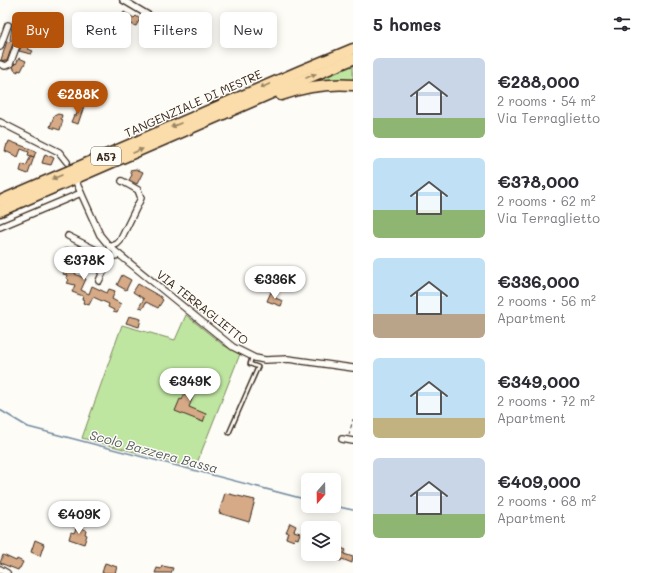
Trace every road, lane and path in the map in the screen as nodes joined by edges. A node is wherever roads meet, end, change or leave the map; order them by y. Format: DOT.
graph roads {
  1 [pos="123,0"];
  2 [pos="143,12"];
  3 [pos="8,25"];
  4 [pos="0,46"];
  5 [pos="16,48"];
  6 [pos="353,49"];
  7 [pos="353,59"];
  8 [pos="0,64"];
  9 [pos="353,85"];
  10 [pos="237,108"];
  11 [pos="0,122"];
  12 [pos="67,162"];
  13 [pos="122,181"];
  14 [pos="77,184"];
  15 [pos="81,193"];
  16 [pos="0,202"];
  17 [pos="0,211"];
  18 [pos="0,227"];
  19 [pos="68,236"];
  20 [pos="110,247"];
  21 [pos="119,255"];
  22 [pos="110,257"];
  23 [pos="99,281"];
  24 [pos="252,357"];
  25 [pos="353,368"];
  26 [pos="353,419"];
  27 [pos="229,433"];
  28 [pos="347,440"];
  29 [pos="0,569"];
  30 [pos="7,573"];
  1 -- 2 [label="street"];
  3 -- 4 [label="street"];
  5 -- 8 [label="street"];
  6 -- 16 [label="highway, TANGENZIALE DI MESTRE / A57, one-way"];
  10 -- 7 [label="highway, TANGENZIALE DI MESTRE / A57, one-way"];
  9 -- 10 [label="highway, A57"];
  17 -- 10 [label="highway, TANGENZIALE DI MESTRE / A57, one-way"];
  11 -- 12 [label="street"];
  13 -- 20 [label="street"];
  14 -- 15 [label="street, VIA TERRAGLIETTO"];
  15 -- 18 [label="street"];
  15 -- 20 [label="street, VIA TERRAGLIETTO"];
  19 -- 22 [label="street"];
  20 -- 21 [label="street, VIA TERRAGLIETTO"];
  21 -- 22 [label="street"];
  21 -- 24 [label="street, VIA TERRAGLIETTO"];
  22 -- 23 [label="street"];
  24 -- 25 [label="street, VIA TERRAGLIETTO"];
  24 -- 27 [label="lane"];
  26 -- 28 [label="path"];
  29 -- 30 [label="street"];
}
